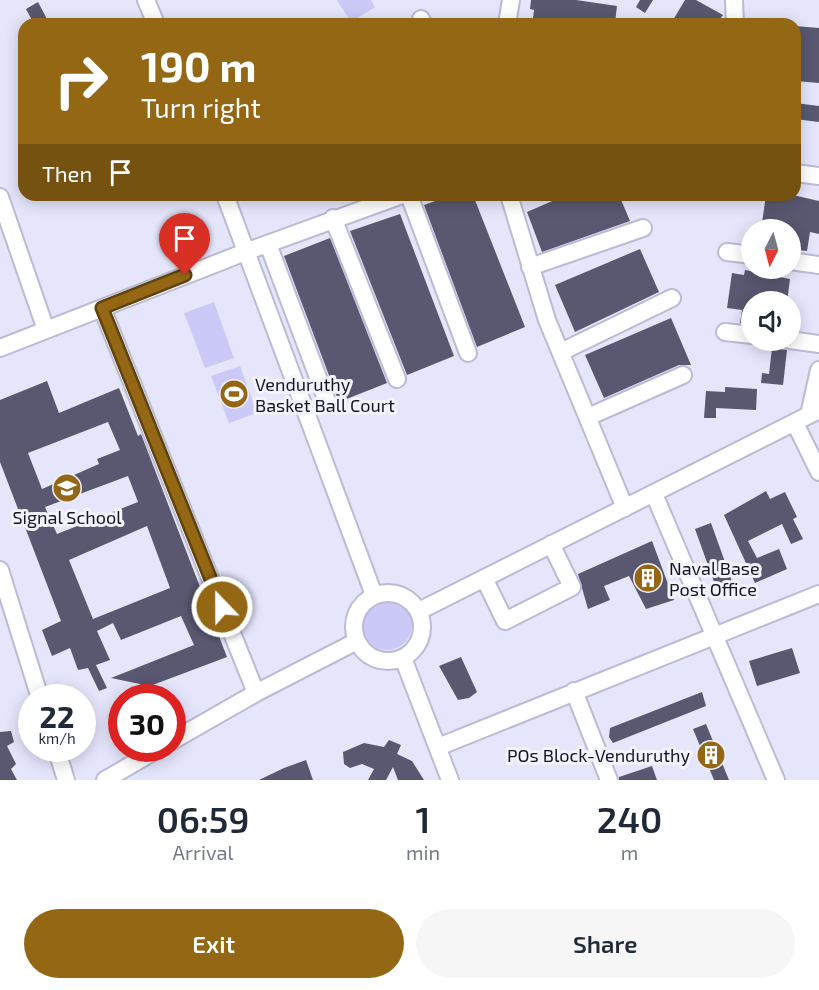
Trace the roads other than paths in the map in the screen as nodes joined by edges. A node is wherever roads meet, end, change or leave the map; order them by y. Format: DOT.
graph roads {
  1 [pos="147,0"];
  2 [pos="511,0"];
  3 [pos="734,0"];
  4 [pos="154,18"];
  5 [pos="508,18"];
  6 [pos="735,18"];
  7 [pos="801,174"];
  8 [pos="819,176"];
  9 [pos="0,197"];
  10 [pos="227,201"];
  11 [pos="384,201"];
  12 [pos="411,201"];
  13 [pos="511,201"];
  14 [pos="333,218"];
  15 [pos="643,228"];
  16 [pos="268,244"];
  17 [pos="248,251"];
  18 [pos="727,252"];
  19 [pos="741,254"];
  20 [pos="801,263"];
  21 [pos="819,265"];
  22 [pos="530,267"];
  23 [pos="672,298"];
  24 [pos="102,308"];
  25 [pos="46,330"];
  26 [pos="725,332"];
  27 [pos="741,334"];
  28 [pos="801,342"];
  29 [pos="819,344"];
  30 [pos="0,348"];
  31 [pos="468,352"];
  32 [pos="561,352"];
  33 [pos="819,370"];
  34 [pos="683,375"];
  35 [pos="397,379"];
  36 [pos="328,404"];
  37 [pos="808,416"];
  38 [pos="588,417"];
  39 [pos="819,472"];
  40 [pos="654,494"];
  41 [pos="625,508"];
  42 [pos="551,544"];
  43 [pos="0,570"];
  44 [pos="484,578"];
  45 [pos="819,594"];
  46 [pos="374,595"];
  47 [pos="419,611"];
  48 [pos="713,636"];
  49 [pos="357,641"];
  50 [pos="403,658"];
  51 [pos="36,684"];
  52 [pos="574,691"];
  53 [pos="256,693"];
  54 [pos="186,733"];
  55 [pos="438,747"];
  56 [pos="60,762"];
  57 [pos="136,762"];
  58 [pos="66,780"];
  59 [pos="105,780"];
  60 [pos="450,780"];
  61 [pos="609,780"];
  62 [pos="776,780"];
  1 -- 4 [label="street"];
  2 -- 5 [label="street"];
  3 -- 6 [label="street"];
  7 -- 8 [label="street"];
  9 -- 25 [label="street"];
  10 -- 17 [label="street"];
  11 -- 14 [label="street"];
  12 -- 31 [label="street"];
  13 -- 22 [label="street"];
  14 -- 16 [label="street"];
  14 -- 35 [label="street"];
  15 -- 22 [label="street"];
  16 -- 17 [label="street"];
  16 -- 36 [label="street"];
  17 -- 24 [label="street"];
  17 -- 46 [label="street"];
  18 -- 19 [label="street"];
  20 -- 21 [label="street"];
  22 -- 32 [label="street"];
  23 -- 32 [label="street"];
  24 -- 25 [label="street"];
  24 -- 53 [label="street"];
  25 -- 30 [label="street"];
  26 -- 27 [label="street"];
  28 -- 29 [label="street"];
  32 -- 38 [label="street"];
  33 -- 37 [label="street"];
  34 -- 38 [label="street"];
  37 -- 39 [label="street"];
  37 -- 40 [label="street"];
  38 -- 41 [label="street"];
  40 -- 41 [label="street"];
  40 -- 48 [label="street"];
  41 -- 42 [label="street"];
  42 -- 44 [label="street"];
  42 -- 44 [label="street"];
  43 -- 51 [label="street"];
  44 -- 47 [label="street"];
  45 -- 48 [label="street"];
  46 -- 47 [label="street"];
  46 -- 49 [label="street"];
  47 -- 50 [label="street"];
  48 -- 52 [label="street"];
  48 -- 62 [label="street"];
  49 -- 50 [label="street"];
  49 -- 53 [label="street"];
  50 -- 55 [label="street"];
  52 -- 55 [label="street"];
  52 -- 61 [label="street"];
  53 -- 54 [label="street"];
  55 -- 60 [label="street"];
  56 -- 58 [label="street"];
  57 -- 59 [label="street"];
}
